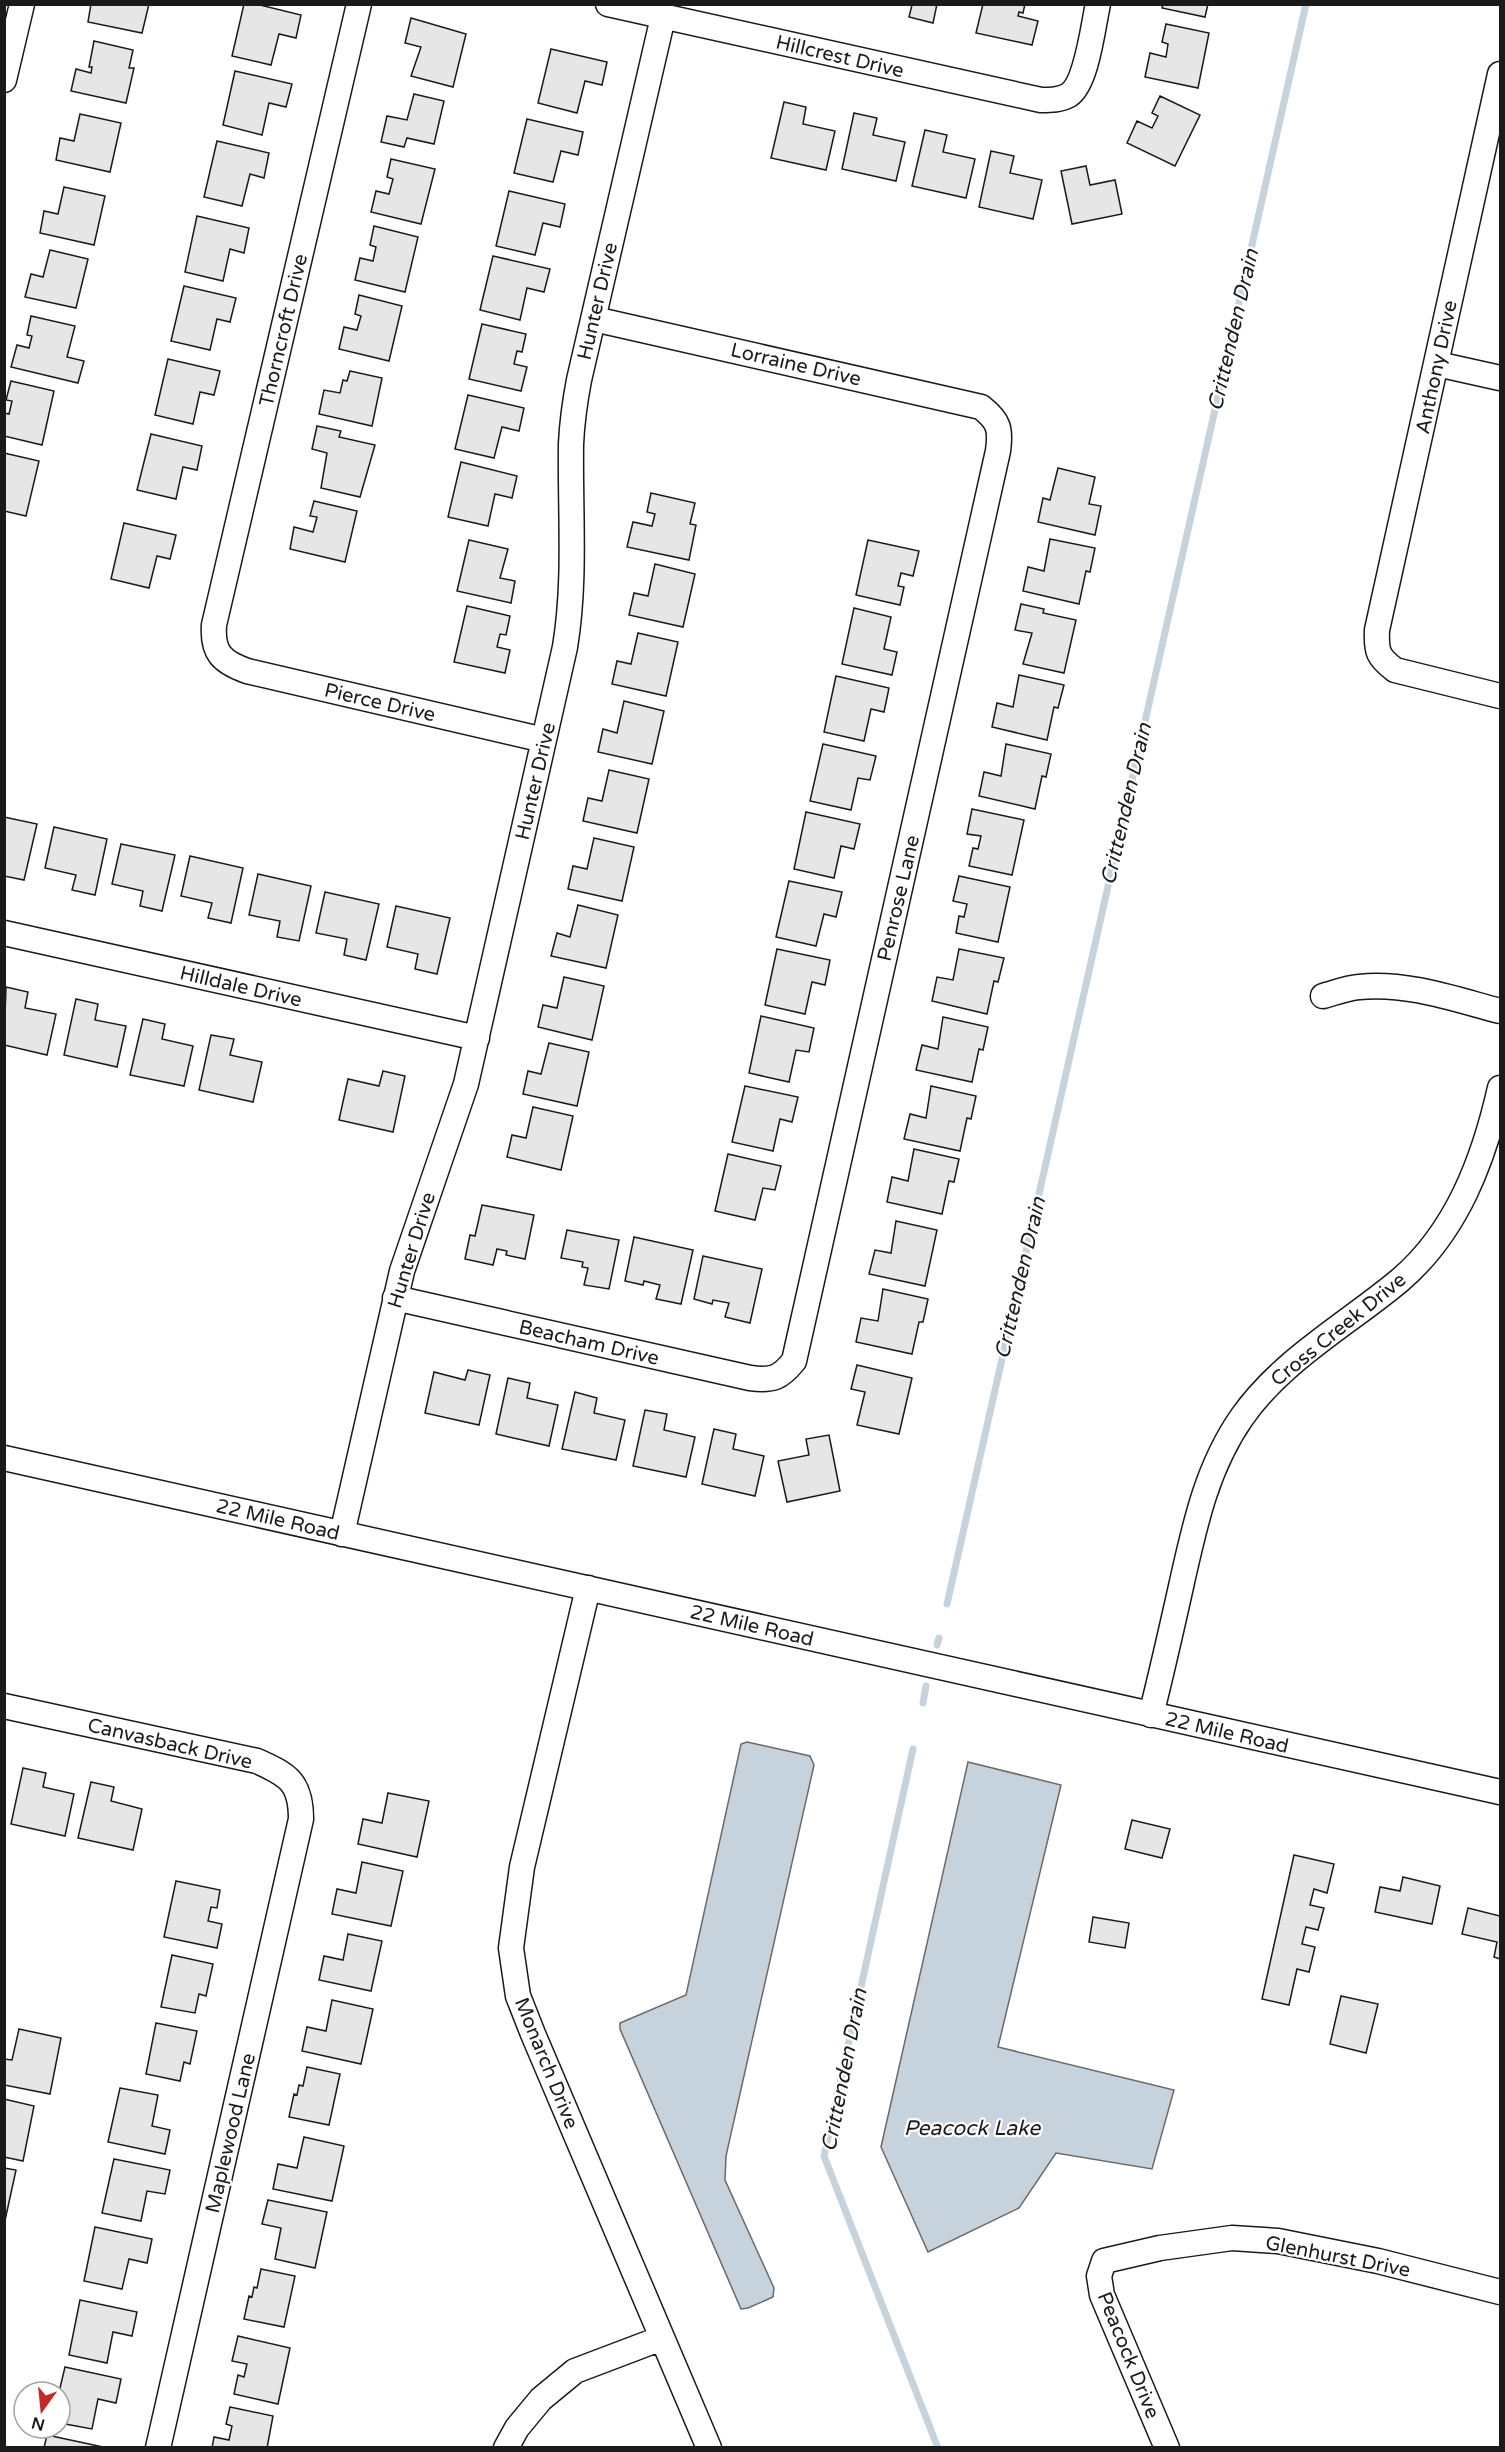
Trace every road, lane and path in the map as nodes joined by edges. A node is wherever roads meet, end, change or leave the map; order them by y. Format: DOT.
graph roads {
  1 [pos="22,4"];
  2 [pos="359,4"];
  3 [pos="608,4"];
  4 [pos="1098,4"];
  5 [pos="663,17"];
  6 [pos="1500,74"];
  7 [pos="4,81"];
  8 [pos="594,319"];
  9 [pos="1437,364"];
  10 [pos="1500,378"];
  11 [pos="995,418"];
  12 [pos="219,655"];
  13 [pos="1500,696"];
  14 [pos="544,740"];
  15 [pos="4,933"];
  16 [pos="1323,996"];
  17 [pos="1500,1011"];
  18 [pos="477,1038"];
  19 [pos="1500,1088"];
  20 [pos="395,1298"];
  21 [pos="782,1375"];
  22 [pos="4,1458"];
  23 [pos="342,1534"];
  24 [pos="588,1588"];
  25 [pos="4,1706"];
  26 [pos="1151,1715"];
  27 [pos="1500,1792"];
  28 [pos="301,1819"];
  29 [pos="1104,2261"];
  30 [pos="1500,2292"];
  31 [pos="662,2337"];
  32 [pos="158,2448"];
  33 [pos="506,2448"];
  34 [pos="709,2448"];
  35 [pos="1167,2448"];
  1 -- 7 [label="street"];
  2 -- 12 [label="street, Thorncroft Drive"];
  3 -- 5 [label="street, Hillcrest Drive"];
  4 -- 5 [label="street, Hillcrest Drive"];
  5 -- 8 [label="street, Hunter Drive"];
  6 -- 9 [label="street, Anthony Drive"];
  8 -- 11 [label="street, Lorraine Drive"];
  8 -- 14 [label="street, Hunter Drive"];
  9 -- 10 [label="street"];
  9 -- 13 [label="street, Anthony Drive"];
  11 -- 21 [label="street, Penrose Lane"];
  12 -- 14 [label="street, Pierce Drive"];
  14 -- 18 [label="street, Hunter Drive"];
  15 -- 18 [label="street, Hilldale Drive"];
  16 -- 17 [label="street"];
  18 -- 20 [label="street, Hunter Drive"];
  19 -- 26 [label="street, Cross Creek Drive"];
  20 -- 21 [label="street, Beacham Drive"];
  20 -- 23 [label="street, Hunter Drive"];
  22 -- 23 [label="street, 22 Mile Road"];
  23 -- 24 [label="street, 22 Mile Road"];
  24 -- 26 [label="street, 22 Mile Road"];
  24 -- 31 [label="street, Monarch Drive"];
  25 -- 28 [label="street, Canvasback Drive"];
  26 -- 27 [label="street, 22 Mile Road"];
  28 -- 32 [label="street, Maplewood Lane"];
  29 -- 30 [label="street, Glenhurst Drive"];
  29 -- 35 [label="street, Peacock Drive"];
  31 -- 33 [label="street"];
  31 -- 34 [label="street, Monarch Drive"];
}
